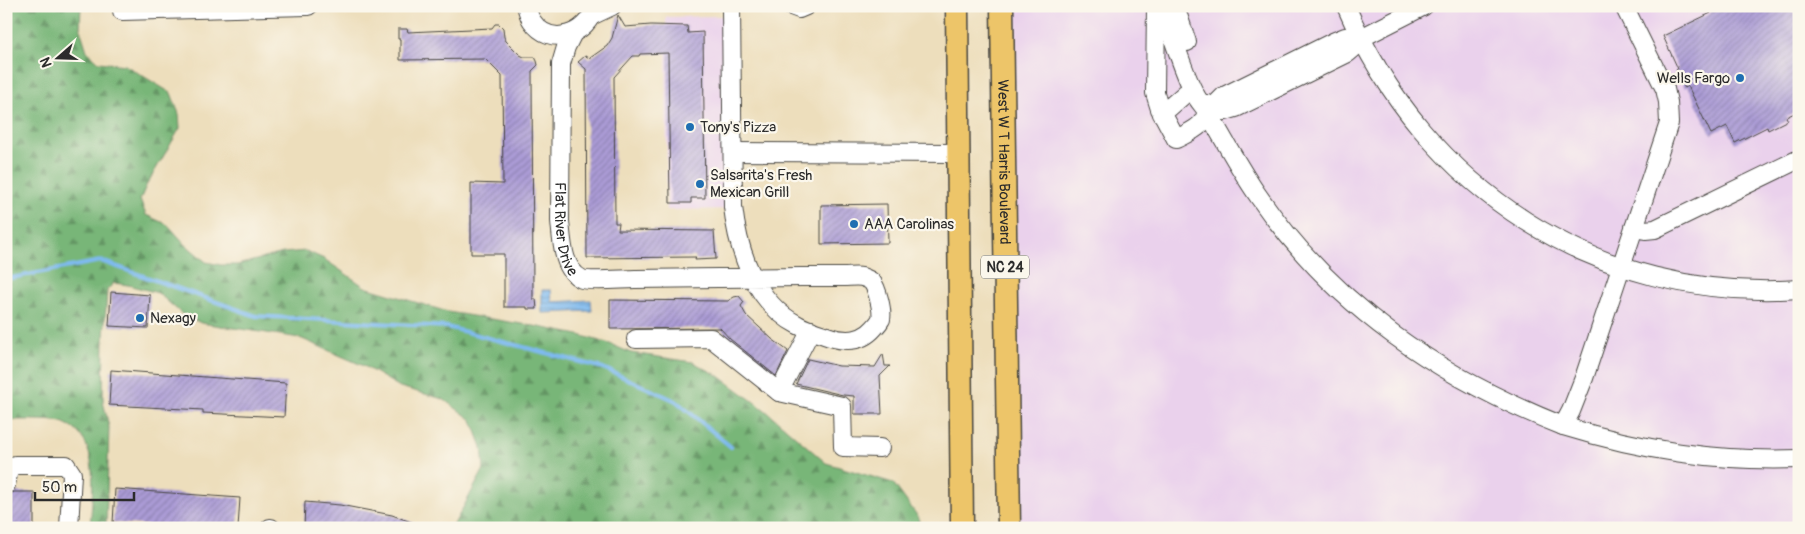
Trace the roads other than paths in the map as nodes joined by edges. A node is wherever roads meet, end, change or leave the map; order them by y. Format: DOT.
graph roads {
  1 [pos="308,6"];
  2 [pos="512,6"];
  3 [pos="612,6"];
  4 [pos="731,6"];
  5 [pos="790,6"];
  6 [pos="806,6"];
  7 [pos="957,6"];
  8 [pos="1002,6"];
  9 [pos="1158,6"];
  10 [pos="1175,6"];
  11 [pos="1346,6"];
  12 [pos="1424,6"];
  13 [pos="1624,6"];
  14 [pos="254,7"];
  15 [pos="172,8"];
  16 [pos="528,10"];
  17 [pos="122,11"];
  18 [pos="594,11"];
  19 [pos="547,32"];
  20 [pos="573,33"];
  21 [pos="1361,38"];
  22 [pos="561,64"];
  23 [pos="1186,93"];
  24 [pos="1208,112"];
  25 [pos="1162,114"];
  26 [pos="733,152"];
  27 [pos="958,153"];
  28 [pos="1799,159"];
  29 [pos="1634,228"];
  30 [pos="1621,266"];
  31 [pos="752,278"];
  32 [pos="1799,289"];
  33 [pos="811,330"];
  34 [pos="636,338"];
  35 [pos="780,392"];
  36 [pos="1563,426"];
  37 [pos="880,448"];
  38 [pos="1799,459"];
  39 [pos="6,485"];
  40 [pos="69,528"];
  41 [pos="962,528"];
  42 [pos="1009,528"];
  1 -- 14 [label="street"];
  2 -- 16 [label="street"];
  3 -- 18 [label="street"];
  4 -- 26 [label="street"];
  5 -- 6 [label="street"];
  7 -- 27 [label="main road"];
  8 -- 42 [label="main road, West W T Harris Boulevard / NC 24"];
  9 -- 23 [label="street"];
  9 -- 24 [label="street"];
  9 -- 25 [label="street"];
  10 -- 24 [label="street"];
  11 -- 21 [label="street"];
  12 -- 21 [label="street"];
  13 -- 29 [label="street"];
  14 -- 15 [label="street"];
  15 -- 17 [label="street"];
  16 -- 19 [label="street, Flat River Drive"];
  18 -- 20 [label="street, Flat River Drive"];
  19 -- 20 [label="street"];
  19 -- 22 [label="street, Flat River Drive"];
  20 -- 22 [label="street, Flat River Drive"];
  21 -- 24 [label="street"];
  21 -- 30 [label="street"];
  22 -- 31 [label="street, Flat River Drive"];
  23 -- 24 [label="street"];
  23 -- 25 [label="street"];
  24 -- 25 [label="street"];
  24 -- 36 [label="street"];
  26 -- 27 [label="street"];
  26 -- 31 [label="street"];
  27 -- 41 [label="main road"];
  28 -- 29 [label="street"];
  29 -- 30 [label="street"];
  30 -- 32 [label="street"];
  30 -- 36 [label="street"];
  31 -- 33 [label="street, Flat River Drive"];
  31 -- 33 [label="street, Flat River Drive"];
  33 -- 35 [label="street"];
  34 -- 35 [label="street"];
  35 -- 37 [label="street"];
  36 -- 38 [label="street"];
  39 -- 40 [label="street"];
}
